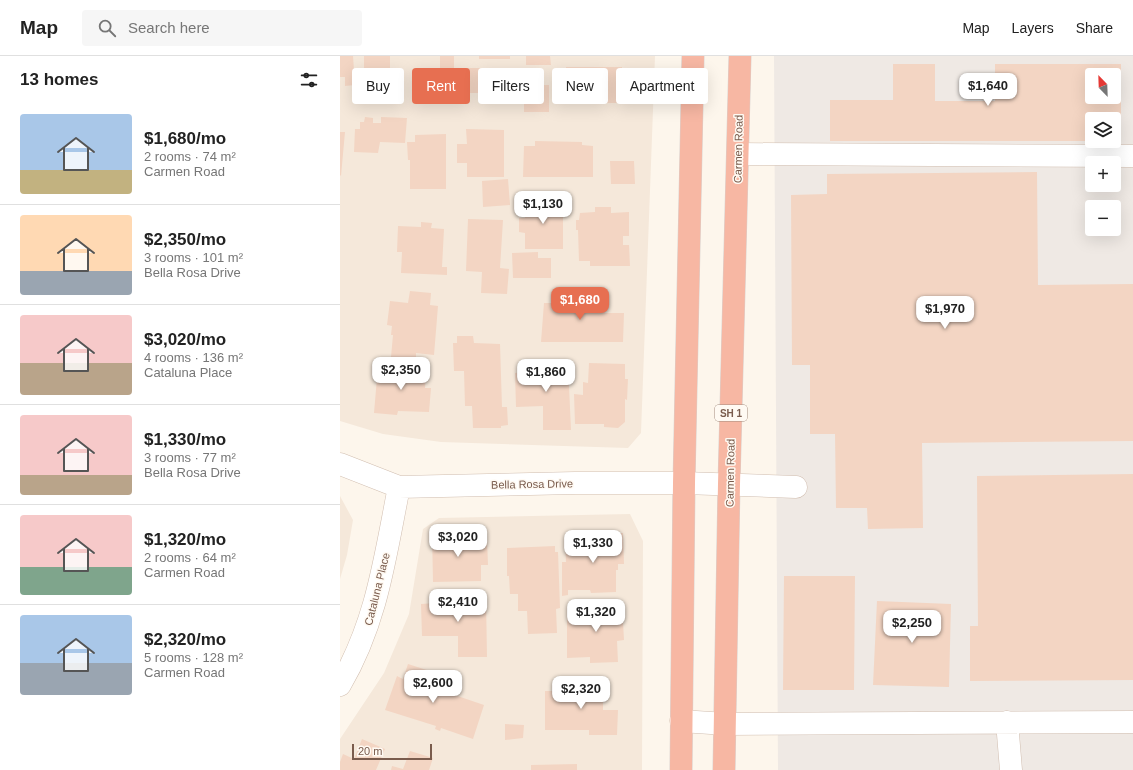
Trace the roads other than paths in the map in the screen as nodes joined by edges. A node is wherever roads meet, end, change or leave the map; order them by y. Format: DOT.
graph roads {
  1 [pos="693,56"];
  2 [pos="740,56"];
  3 [pos="738,154"];
  4 [pos="1133,156"];
  5 [pos="340,464"];
  6 [pos="684,483"];
  7 [pos="729,484"];
  8 [pos="399,487"];
  9 [pos="796,487"];
  10 [pos="340,685"];
  11 [pos="681,721"];
  12 [pos="1007,722"];
  13 [pos="1133,722"];
  14 [pos="726,724"];
  15 [pos="681,770"];
  16 [pos="724,770"];
  17 [pos="1011,770"];
  1 -- 6 [label="highway"];
  2 -- 3 [label="highway, Carmen Road / SH 1"];
  3 -- 4 [label="street"];
  3 -- 7 [label="highway, Carmen Road / SH 1"];
  5 -- 8 [label="street, Bella Rosa Drive"];
  6 -- 7 [label="street, Bella Rosa Drive"];
  6 -- 8 [label="street, Bella Rosa Drive"];
  6 -- 11 [label="highway"];
  7 -- 9 [label="street, Bella Rosa Drive"];
  7 -- 14 [label="highway, Carmen Road / SH 1"];
  8 -- 10 [label="street, Cataluna Place"];
  11 -- 14 [label="street"];
  11 -- 15 [label="highway"];
  12 -- 13 [label="street"];
  12 -- 14 [label="street"];
  12 -- 17 [label="street"];
  14 -- 16 [label="highway, Carmen Road / SH 1"];
}
